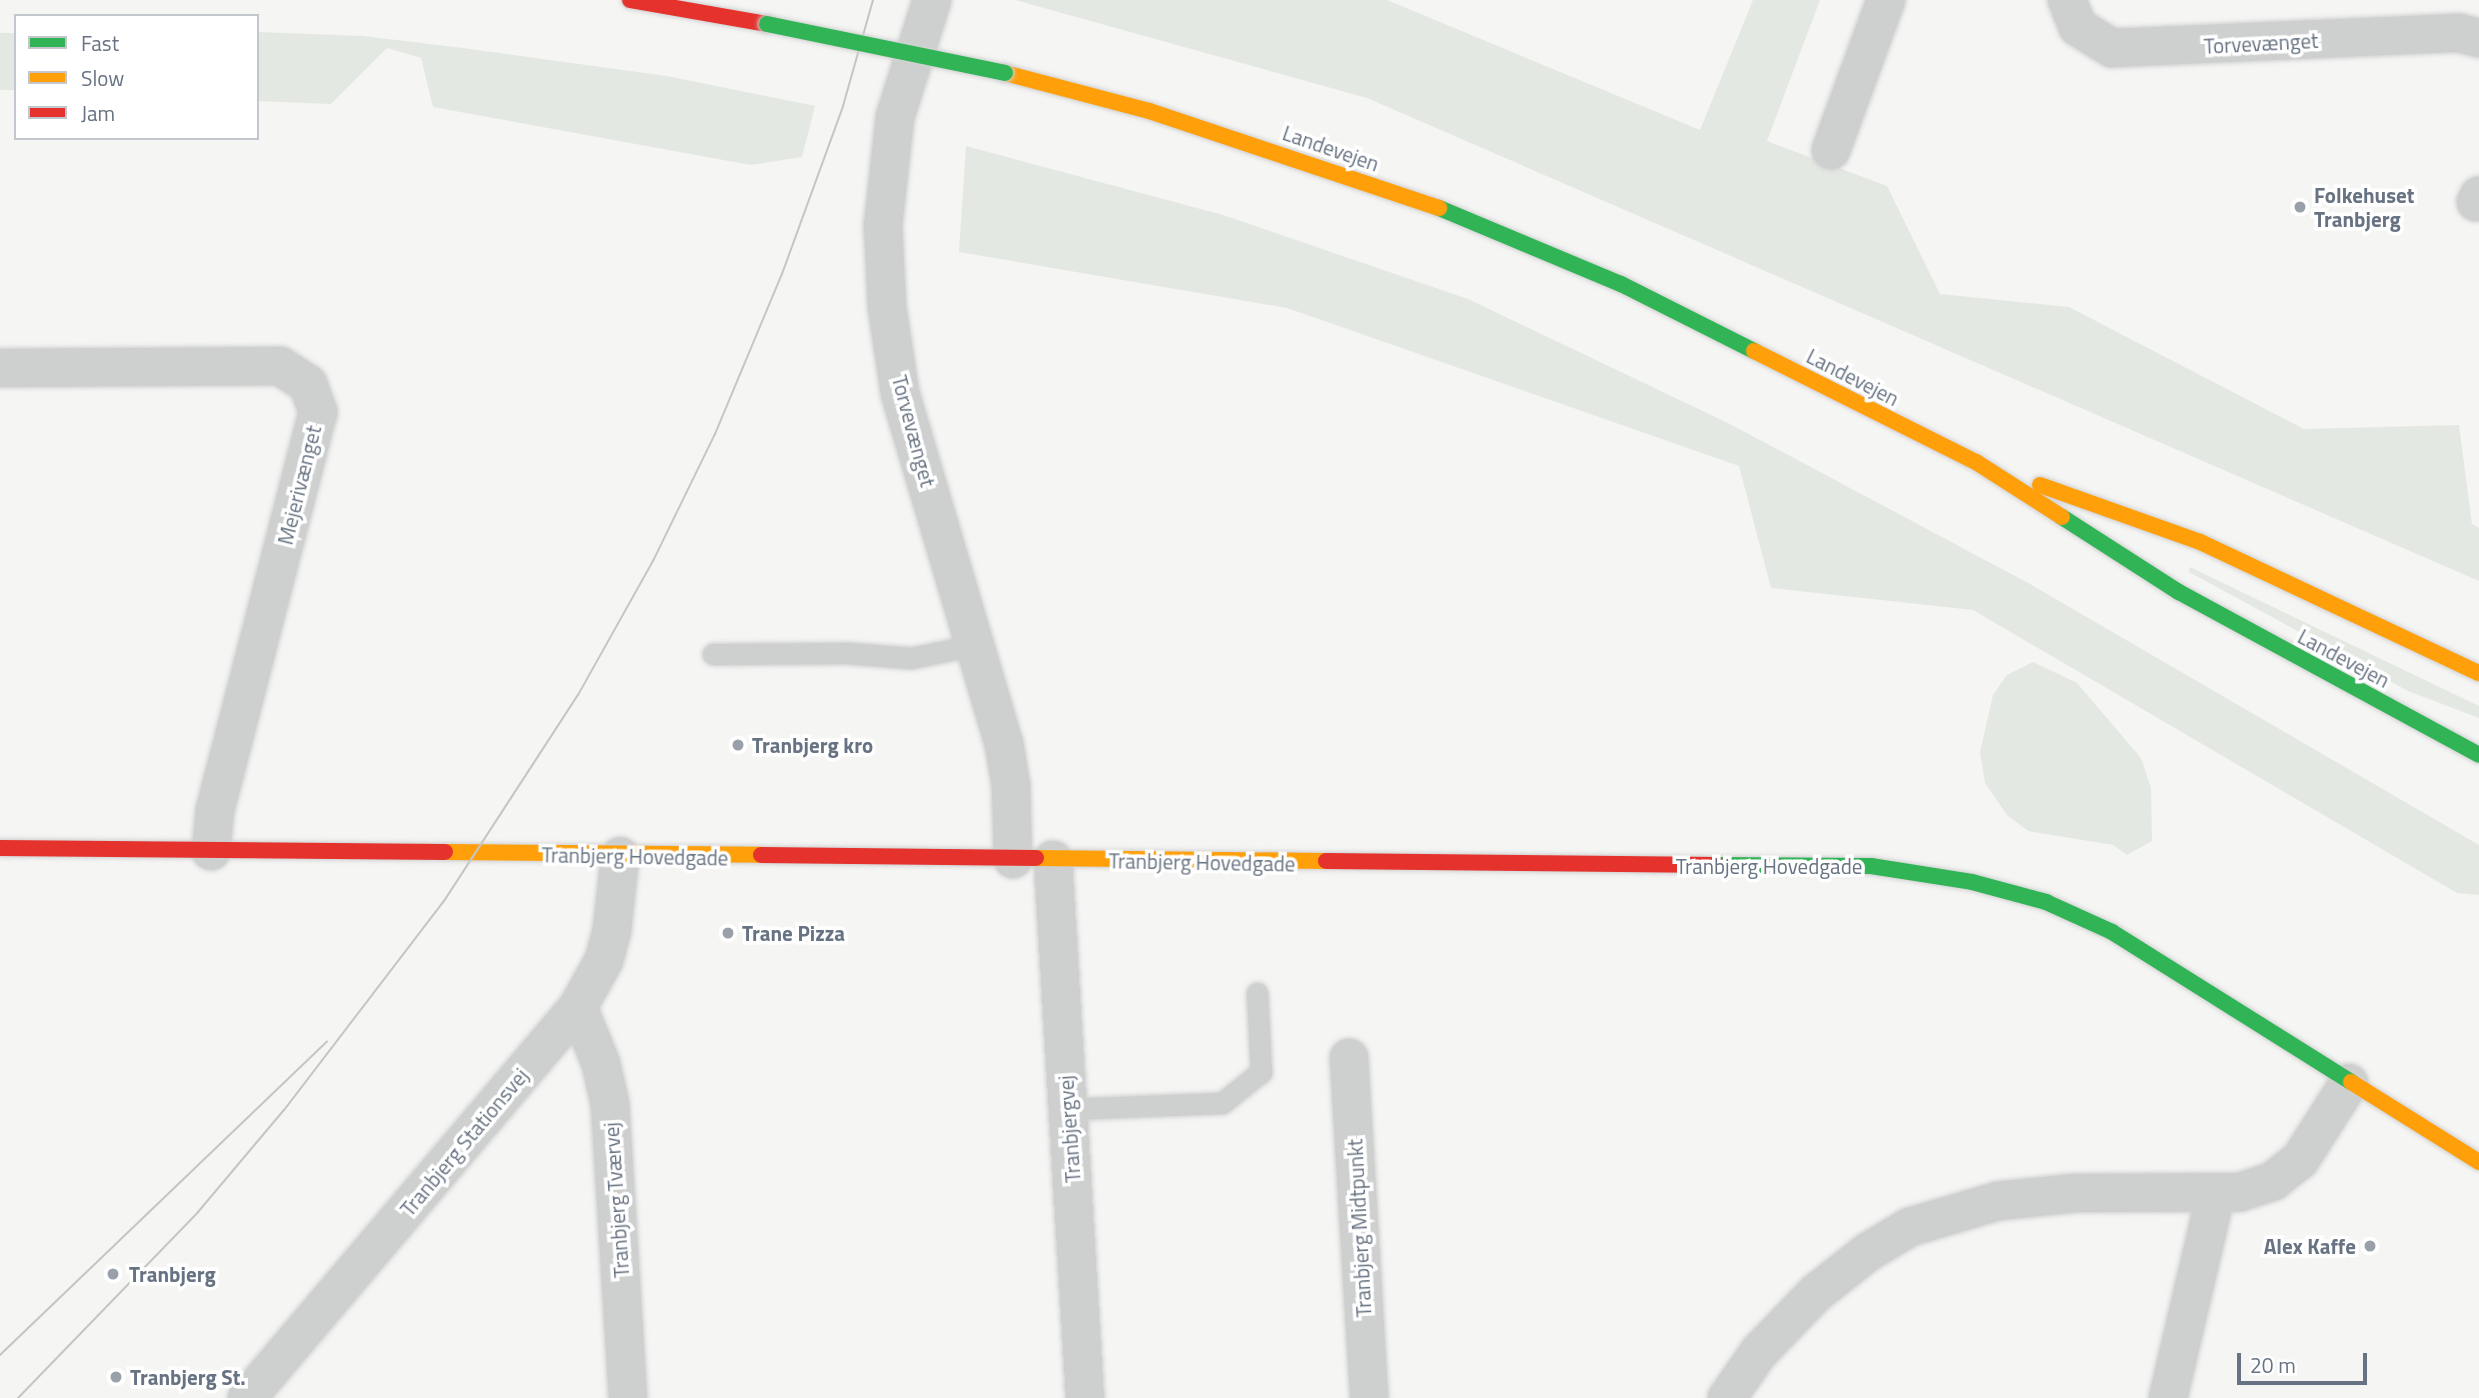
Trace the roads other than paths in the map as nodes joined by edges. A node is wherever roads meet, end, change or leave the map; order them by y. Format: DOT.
graph roads {
  1 [pos="630,0"];
  2 [pos="932,0"];
  3 [pos="1886,0"];
  4 [pos="2067,0"];
  5 [pos="2479,38"];
  6 [pos="1831,150"];
  7 [pos="0,368"];
  8 [pos="1976,462"];
  9 [pos="975,645"];
  10 [pos="713,654"];
  11 [pos="2479,673"];
  12 [pos="2479,755"];
  13 [pos="0,848"];
  14 [pos="211,851"];
  15 [pos="620,856"];
  16 [pos="1013,859"];
  17 [pos="1052,860"];
  18 [pos="1257,993"];
  19 [pos="578,1007"];
  20 [pos="1349,1058"];
  21 [pos="2349,1083"];
  22 [pos="1067,1109"];
  23 [pos="2479,1161"];
  24 [pos="2216,1193"];
  25 [pos="247,1398"];
  26 [pos="628,1398"];
  27 [pos="1086,1398"];
  28 [pos="1369,1398"];
  29 [pos="1727,1398"];
  30 [pos="2168,1398"];
  1 -- 8 [label="main road, Landevejen, bridge"];
  2 -- 9 [label="street, Torvevænget"];
  3 -- 6 [label="street"];
  4 -- 5 [label="street, Torvevænget"];
  7 -- 14 [label="street, Mejerivænget"];
  8 -- 11 [label="main road, Landevejen"];
  8 -- 12 [label="main road, Landevejen"];
  9 -- 10 [label="lane"];
  9 -- 16 [label="street, Torvevænget"];
  13 -- 14 [label="main road, Tranbjerg Hovedgade"];
  14 -- 15 [label="main road, Tranbjerg Hovedgade"];
  15 -- 16 [label="main road, Tranbjerg Hovedgade"];
  15 -- 19 [label="street, Tranbjerg Stationsvej"];
  16 -- 17 [label="main road, Tranbjerg Hovedgade"];
  17 -- 21 [label="main road, Tranbjerg Hovedgade"];
  17 -- 22 [label="street, Tranbjergvej"];
  18 -- 22 [label="lane"];
  19 -- 25 [label="street, Tranbjerg Stationsvej"];
  19 -- 26 [label="street, Tranbjerg Tværvej"];
  20 -- 28 [label="street, Tranbjerg Midtpunkt"];
  21 -- 23 [label="main road, Tranbjerg Hovedgade"];
  21 -- 24 [label="street"];
  22 -- 27 [label="street, Tranbjergvej"];
  24 -- 29 [label="street"];
  24 -- 30 [label="street"];
}
